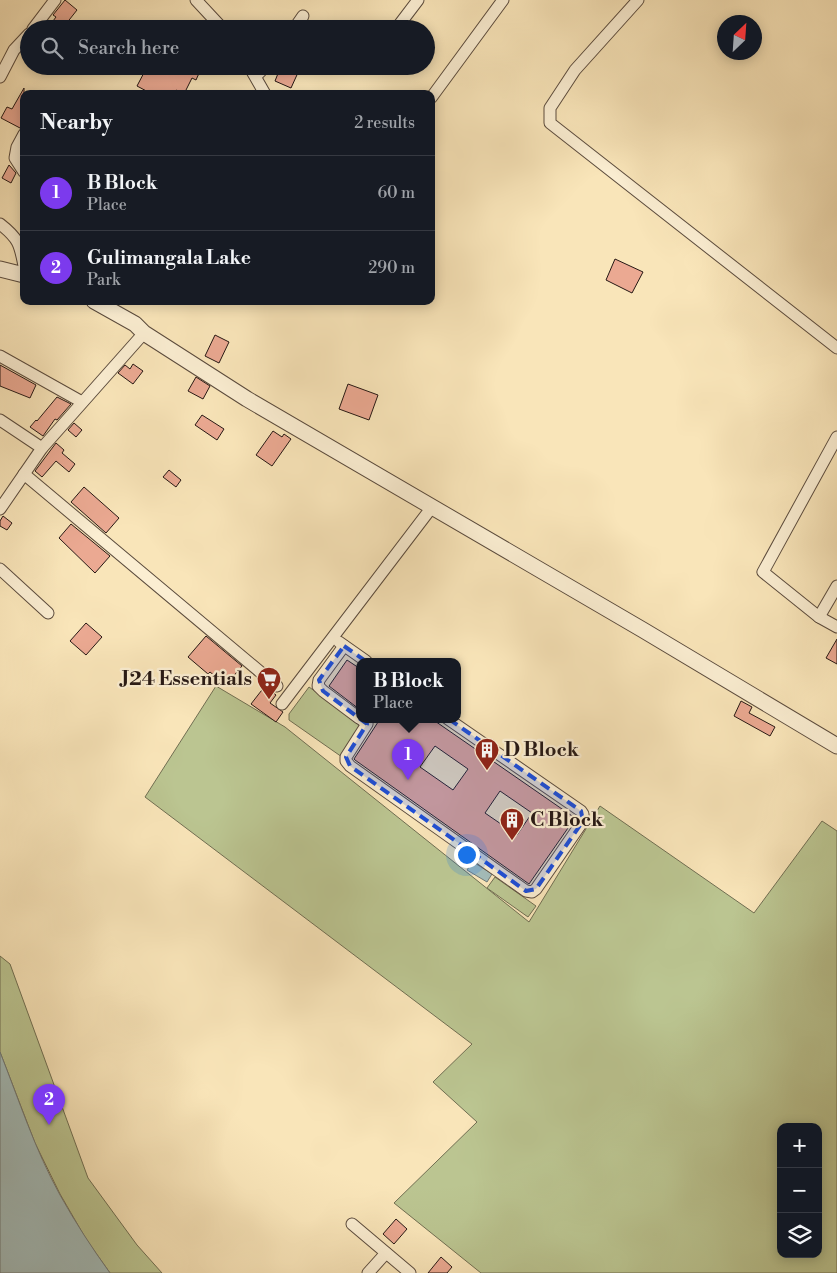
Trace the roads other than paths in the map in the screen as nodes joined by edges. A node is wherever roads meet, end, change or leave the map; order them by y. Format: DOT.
graph roads {
  1 [pos="55,0"];
  2 [pos="196,0"];
  3 [pos="418,0"];
  4 [pos="503,0"];
  5 [pos="638,0"];
  6 [pos="303,16"];
  7 [pos="40,20"];
  8 [pos="215,20"];
  9 [pos="300,20"];
  10 [pos="403,20"];
  11 [pos="20,44"];
  12 [pos="256,76"];
  13 [pos="0,77"];
  14 [pos="263,90"];
  15 [pos="435,93"];
  16 [pos="20,149"];
  17 [pos="20,166"];
  18 [pos="0,224"];
  19 [pos="20,245"];
  20 [pos="1,273"];
  21 [pos="20,275"];
  22 [pos="101,305"];
  23 [pos="144,333"];
  24 [pos="837,348"];
  25 [pos="0,356"];
  26 [pos="82,402"];
  27 [pos="0,420"];
  28 [pos="837,437"];
  29 [pos="42,448"];
  30 [pos="24,474"];
  31 [pos="432,507"];
  32 [pos="0,509"];
  33 [pos="0,569"];
  34 [pos="837,586"];
  35 [pos="48,613"];
  36 [pos="819,617"];
  37 [pos="837,627"];
  38 [pos="332,637"];
  39 [pos="344,646"];
  40 [pos="323,649"];
  41 [pos="335,658"];
  42 [pos="362,658"];
  43 [pos="277,686"];
  44 [pos="282,704"];
  45 [pos="356,715"];
  46 [pos="366,723"];
  47 [pos="454,723"];
  48 [pos="837,746"];
  49 [pos="352,1224"];
  50 [pos="386,1253"];
  51 [pos="368,1273"];
  52 [pos="410,1273"];
  1 -- 7 [label="street"];
  2 -- 8 [label="street"];
  3 -- 10 [label="street"];
  4 -- 15 [label="street"];
  5 -- 24 [label="street"];
  6 -- 9 [label="street"];
  11 -- 13 [label="street"];
  12 -- 14 [label="street"];
  16 -- 17 [label="street"];
  18 -- 19 [label="street"];
  20 -- 21 [label="street"];
  22 -- 23 [label="street"];
  23 -- 26 [label="street"];
  23 -- 31 [label="street"];
  25 -- 26 [label="street"];
  26 -- 29 [label="street"];
  27 -- 29 [label="street"];
  28 -- 36 [label="street"];
  29 -- 30 [label="street"];
  30 -- 32 [label="street"];
  30 -- 43 [label="street"];
  31 -- 38 [label="street"];
  31 -- 48 [label="street"];
  33 -- 35 [label="street"];
  34 -- 36 [label="street"];
  36 -- 37 [label="street"];
  38 -- 39 [label="street"];
  38 -- 40 [label="street"];
  39 -- 41 [label="street"];
  39 -- 42 [label="street"];
  40 -- 41 [label="street"];
  40 -- 44 [label="street"];
  41 -- 45 [label="street"];
  46 -- 47 [label="street"];
  49 -- 50 [label="street"];
  50 -- 51 [label="street"];
  50 -- 52 [label="street"];
}
